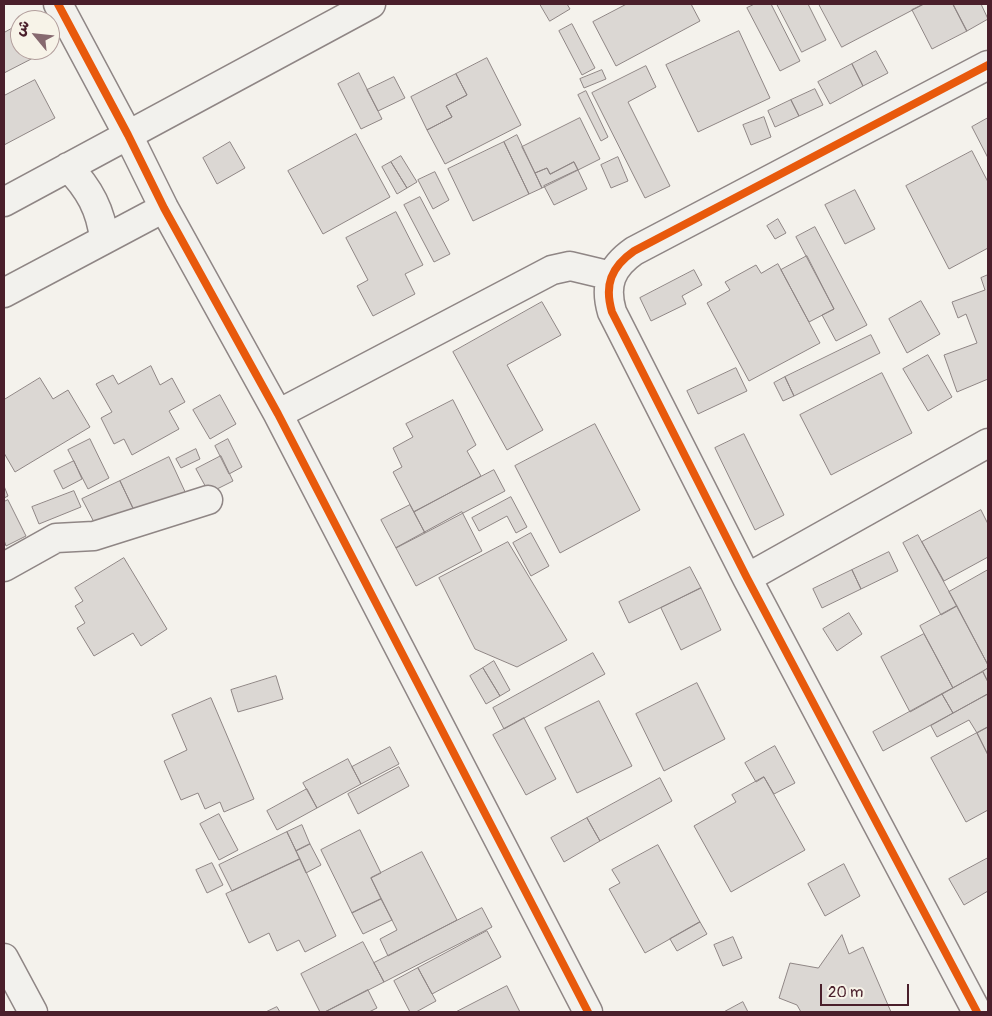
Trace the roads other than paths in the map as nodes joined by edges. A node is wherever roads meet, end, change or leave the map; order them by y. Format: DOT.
graph roads {
  1 [pos="58,4"];
  2 [pos="371,4"];
  3 [pos="988,65"];
  4 [pos="128,135"];
  5 [pos="68,167"];
  6 [pos="4,202"];
  7 [pos="164,208"];
  8 [pos="104,240"];
  9 [pos="612,276"];
  10 [pos="4,293"];
  11 [pos="278,414"];
  12 [pos="988,443"];
  13 [pos="208,500"];
  14 [pos="4,567"];
  15 [pos="747,578"];
  16 [pos="4,958"];
  17 [pos="33,1012"];
  18 [pos="588,1012"];
  19 [pos="977,1012"];
  1 -- 4 [label="street"];
  2 -- 4 [label="street"];
  3 -- 9 [label="street"];
  4 -- 5 [label="street"];
  4 -- 7 [label="street"];
  5 -- 6 [label="street"];
  5 -- 8 [label="street"];
  7 -- 8 [label="street"];
  7 -- 11 [label="street"];
  8 -- 10 [label="street"];
  9 -- 11 [label="street"];
  9 -- 15 [label="street"];
  11 -- 18 [label="street"];
  12 -- 15 [label="street"];
  13 -- 14 [label="street"];
  15 -- 19 [label="street"];
  16 -- 17 [label="street"];
}
